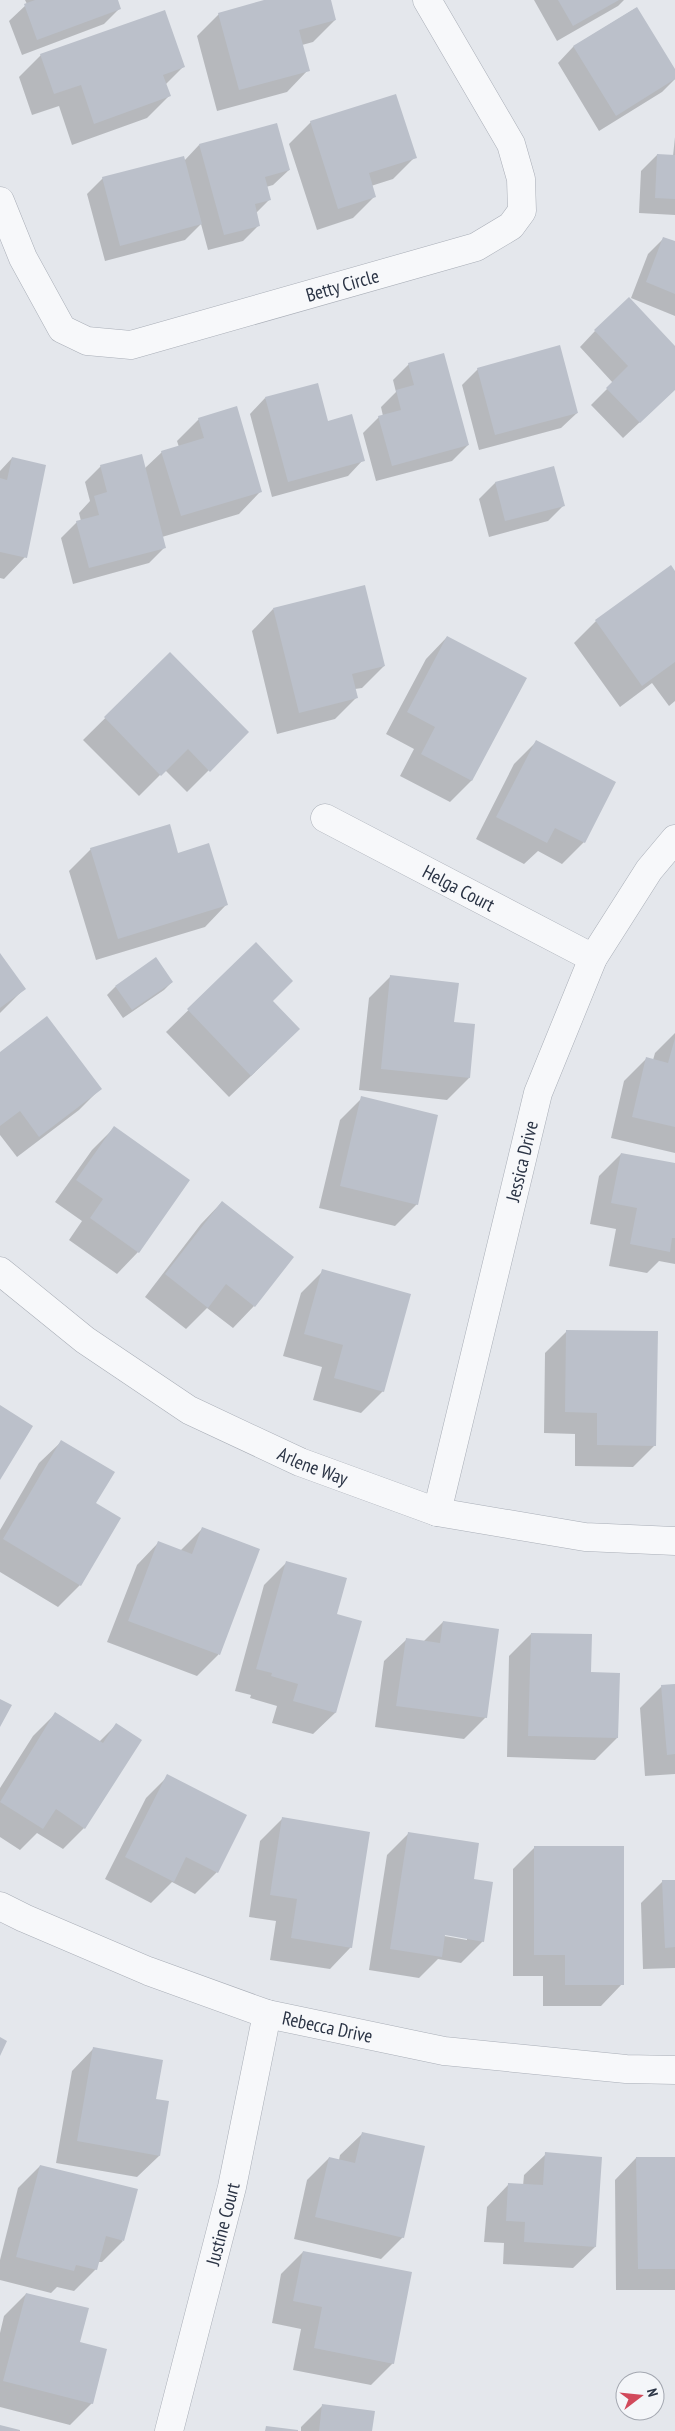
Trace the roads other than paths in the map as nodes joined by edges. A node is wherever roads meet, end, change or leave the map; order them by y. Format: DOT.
graph roads {
  1 [pos="427,0"];
  2 [pos="0,201"];
  3 [pos="325,818"];
  4 [pos="675,839"];
  5 [pos="593,958"];
  6 [pos="0,1271"];
  7 [pos="437,1512"];
  8 [pos="675,1541"];
  9 [pos="0,1906"];
  10 [pos="268,2014"];
  11 [pos="675,2070"];
  12 [pos="169,2431"];
  1 -- 2 [label="street, Betty Circle"];
  3 -- 5 [label="street, Helga Court"];
  4 -- 5 [label="street, Jessica Drive"];
  5 -- 7 [label="street, Jessica Drive"];
  6 -- 7 [label="street, Arlene Way"];
  7 -- 8 [label="street, Arlene Way"];
  9 -- 10 [label="street, Rebecca Drive"];
  10 -- 11 [label="street, Rebecca Drive"];
  10 -- 12 [label="street, Justine Court"];
}
